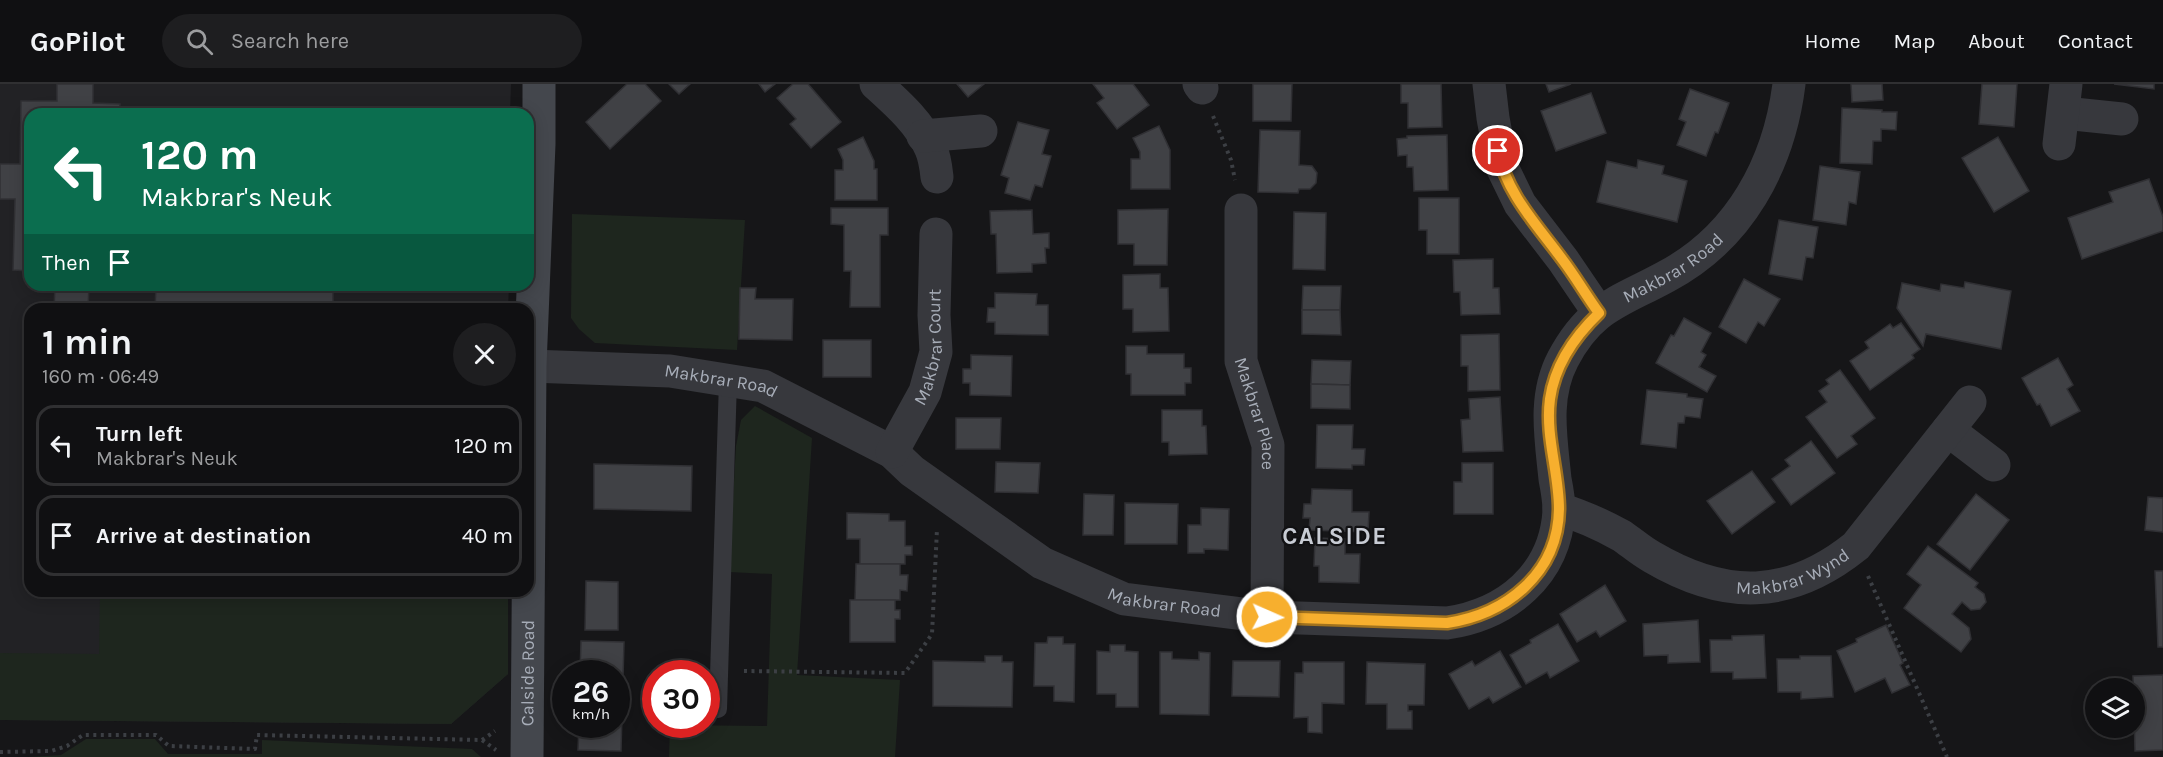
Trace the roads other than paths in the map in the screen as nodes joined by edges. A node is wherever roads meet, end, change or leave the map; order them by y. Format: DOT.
graph roads {
  1 [pos="539,84"];
  2 [pos="876,84"];
  3 [pos="1489,84"];
  4 [pos="1789,84"];
  5 [pos="2065,98"];
  6 [pos="2122,119"];
  7 [pos="981,131"];
  8 [pos="534,134"];
  9 [pos="923,136"];
  10 [pos="2059,144"];
  11 [pos="938,177"];
  12 [pos="1241,210"];
  13 [pos="936,234"];
  14 [pos="1599,313"];
  15 [pos="534,366"];
  16 [pos="728,380"];
  17 [pos="1970,402"];
  18 [pos="1948,430"];
  19 [pos="892,452"];
  20 [pos="1994,465"];
  21 [pos="1559,509"];
  22 [pos="520,597"];
  23 [pos="1267,617"];
  24 [pos="719,660"];
  25 [pos="513,754"];
  1 -- 8 [label="street, Calside Road"];
  2 -- 9 [label="street"];
  3 -- 14 [label="street"];
  4 -- 14 [label="street, Makbrar Road"];
  5 -- 6 [label="street"];
  5 -- 10 [label="street"];
  7 -- 9 [label="street"];
  9 -- 11 [label="street"];
  12 -- 23 [label="street, Makbrar Place"];
  13 -- 19 [label="street, Makbrar Court"];
  14 -- 21 [label="street, Makbrar Road"];
  15 -- 16 [label="street, Makbrar Road"];
  16 -- 19 [label="street, Makbrar Road"];
  16 -- 24 [label="lane"];
  17 -- 18 [label="street, Makbrar Wynd"];
  18 -- 20 [label="street"];
  18 -- 21 [label="street, Makbrar Wynd"];
  19 -- 23 [label="street, Makbrar Road"];
  21 -- 23 [label="street, Makbrar Road"];
  22 -- 25 [label="street, Calside Road"];
}
